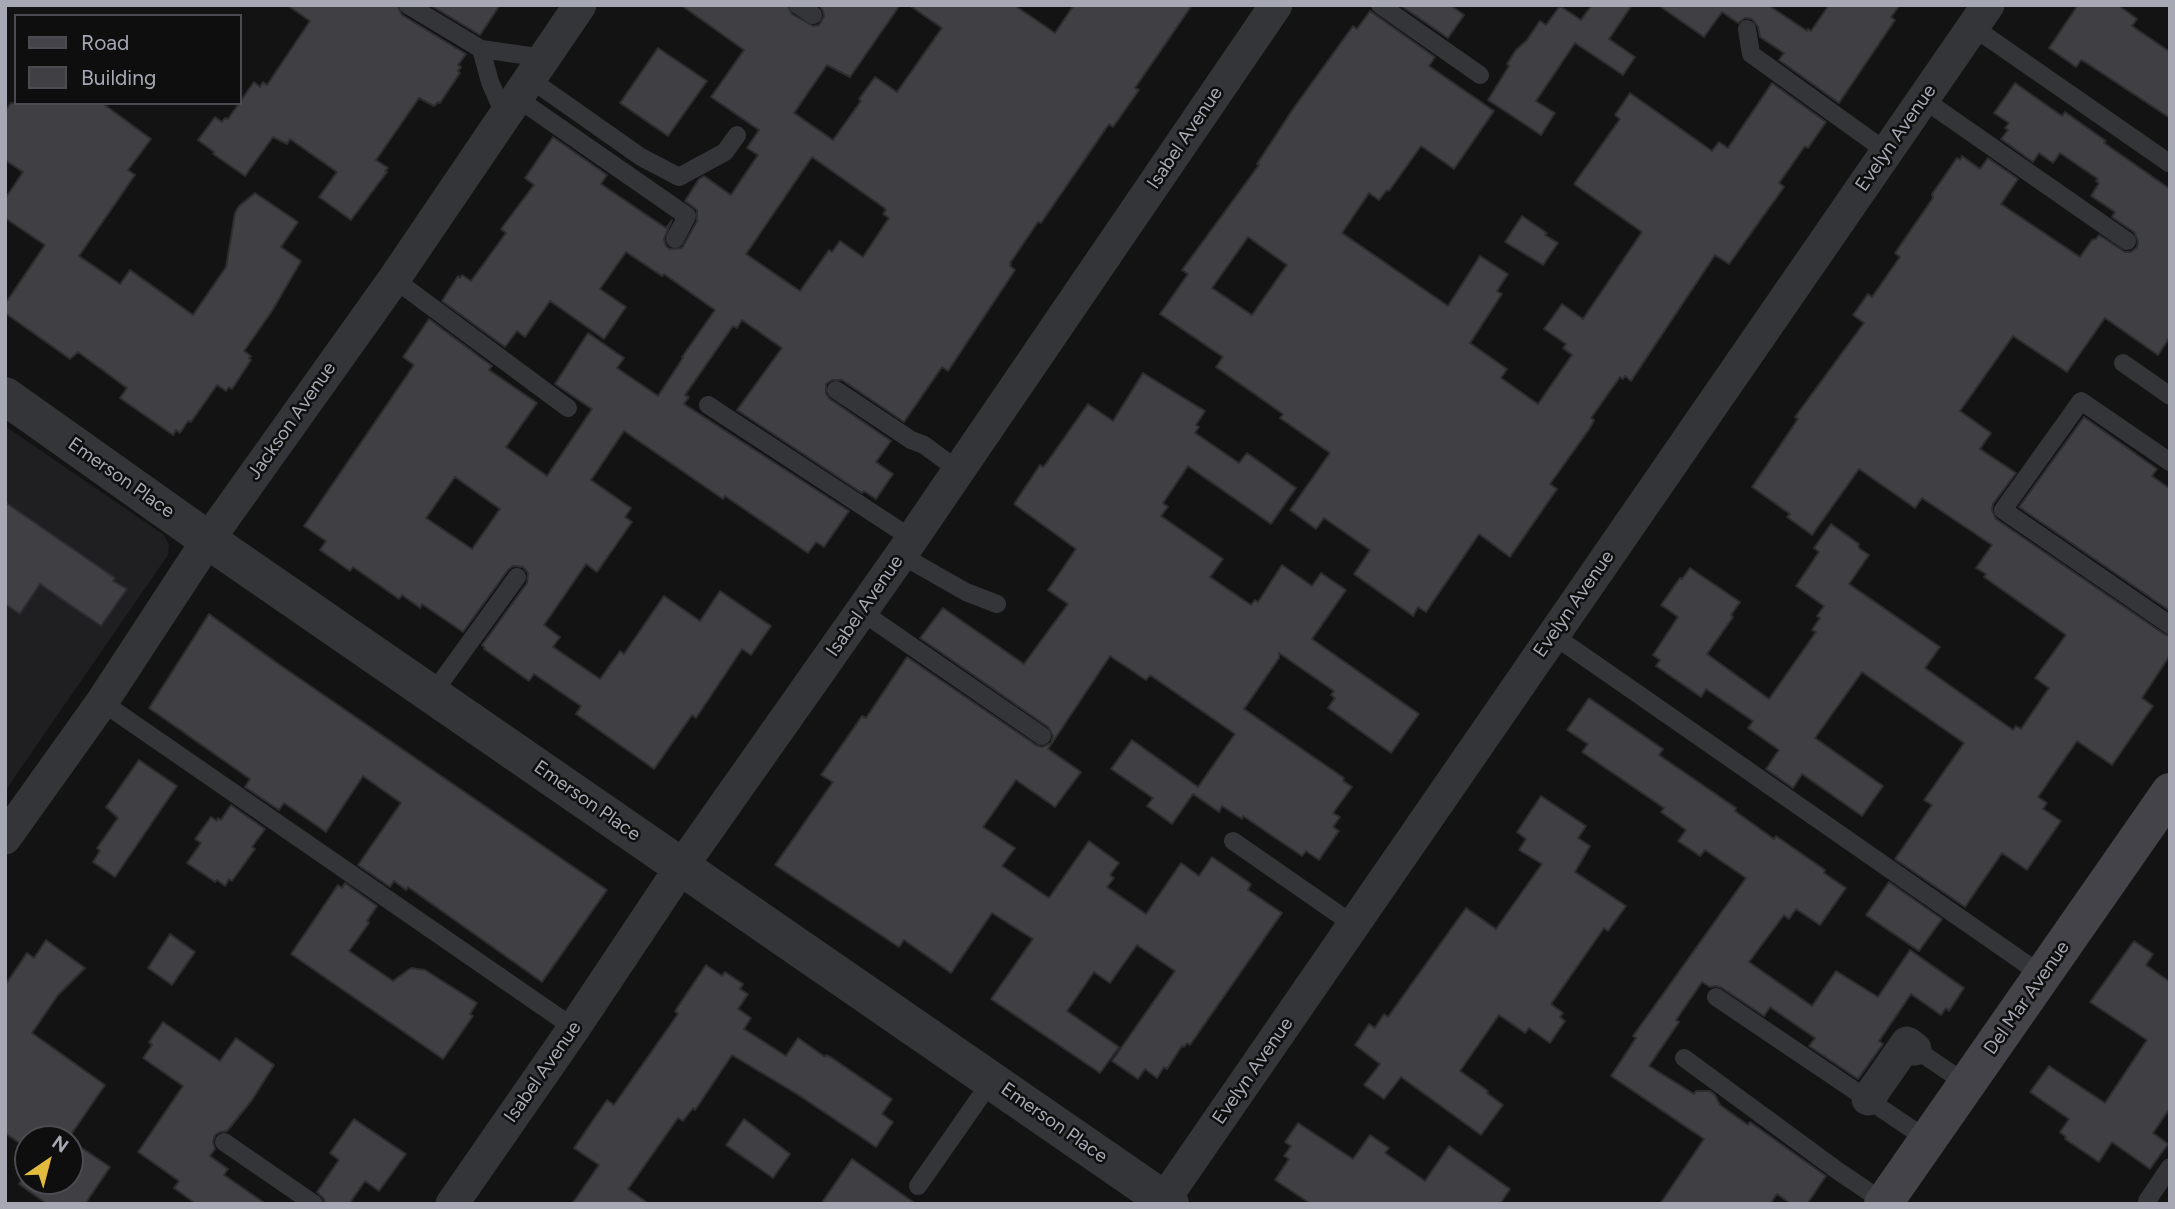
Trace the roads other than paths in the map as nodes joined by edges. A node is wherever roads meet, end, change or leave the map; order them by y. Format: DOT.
graph roads {
  1 [pos="408,5"];
  2 [pos="580,5"];
  3 [pos="1380,5"];
  4 [pos="1274,6"];
  5 [pos="1980,16"];
  6 [pos="1747,29"];
  7 [pos="481,49"];
  8 [pos="1480,75"];
  9 [pos="524,88"];
  10 [pos="1923,99"];
  11 [pos="737,135"];
  12 [pos="1887,152"];
  13 [pos="2169,163"];
  14 [pos="675,239"];
  15 [pos="2127,241"];
  16 [pos="394,279"];
  17 [pos="2123,363"];
  18 [pos="836,390"];
  19 [pos="5,396"];
  20 [pos="2170,396"];
  21 [pos="708,405"];
  22 [pos="568,408"];
  23 [pos="2170,463"];
  24 [pos="958,470"];
  25 [pos="208,540"];
  26 [pos="906,547"];
  27 [pos="517,577"];
  28 [pos="997,604"];
  29 [pos="862,611"];
  30 [pos="2170,625"];
  31 [pos="1553,635"];
  32 [pos="433,694"];
  33 [pos="102,702"];
  34 [pos="1042,737"];
  35 [pos="2163,816"];
  36 [pos="5,838"];
  37 [pos="1233,841"];
  38 [pos="682,866"];
  39 [pos="1354,925"];
  40 [pos="2042,975"];
  41 [pos="1716,997"];
  42 [pos="574,1028"];
  43 [pos="1915,1048"];
  44 [pos="1684,1058"];
  45 [pos="992,1080"];
  46 [pos="1967,1084"];
  47 [pos="1868,1099"];
  48 [pos="1928,1140"];
  49 [pos="224,1142"];
  50 [pos="2170,1167"];
  51 [pos="918,1186"];
  52 [pos="461,1200"];
  53 [pos="2147,1200"];
  54 [pos="1165,1202"];
  55 [pos="1884,1203"];
  56 [pos="314,1204"];
  1 -- 7 [label="lane"];
  2 -- 9 [label="street, Jackson Avenue"];
  3 -- 8 [label="lane"];
  4 -- 24 [label="street, Isabel Avenue"];
  5 -- 10 [label="street, Evelyn Avenue"];
  5 -- 13 [label="lane"];
  6 -- 12 [label="lane"];
  7 -- 9 [label="lane"];
  7 -- 9 [label="lane"];
  9 -- 11 [label="lane"];
  9 -- 14 [label="lane"];
  9 -- 16 [label="street, Jackson Avenue"];
  10 -- 12 [label="street, Evelyn Avenue"];
  10 -- 15 [label="lane"];
  12 -- 31 [label="street, Evelyn Avenue"];
  16 -- 22 [label="lane"];
  16 -- 25 [label="street, Jackson Avenue"];
  17 -- 20 [label="lane"];
  18 -- 24 [label="lane"];
  19 -- 25 [label="street, Emerson Place"];
  21 -- 26 [label="lane"];
  23 -- 30 [label="lane"];
  24 -- 26 [label="street, Isabel Avenue"];
  25 -- 32 [label="street, Emerson Place"];
  25 -- 33 [label="street, Jackson Avenue"];
  26 -- 28 [label="lane"];
  26 -- 29 [label="street, Isabel Avenue"];
  27 -- 32 [label="lane"];
  29 -- 34 [label="lane"];
  29 -- 38 [label="street, Isabel Avenue"];
  31 -- 39 [label="street, Evelyn Avenue"];
  31 -- 40 [label="lane"];
  32 -- 38 [label="street, Emerson Place"];
  33 -- 36 [label="street, Jackson Avenue"];
  33 -- 42 [label="lane"];
  35 -- 40 [label="main road, Del Mar Avenue"];
  37 -- 39 [label="lane"];
  38 -- 42 [label="street, Isabel Avenue"];
  38 -- 45 [label="street, Emerson Place"];
  39 -- 54 [label="street, Evelyn Avenue"];
  40 -- 46 [label="main road, Del Mar Avenue"];
  41 -- 47 [label="lane"];
  42 -- 52 [label="street, Isabel Avenue"];
  43 -- 46 [label="lane"];
  43 -- 47 [label="street"];
  44 -- 55 [label="lane"];
  45 -- 51 [label="lane"];
  45 -- 54 [label="street, Emerson Place"];
  46 -- 48 [label="main road, Del Mar Avenue"];
  47 -- 48 [label="lane"];
  48 -- 55 [label="main road, Del Mar Avenue"];
  49 -- 56 [label="lane"];
  50 -- 53 [label="lane"];
}
